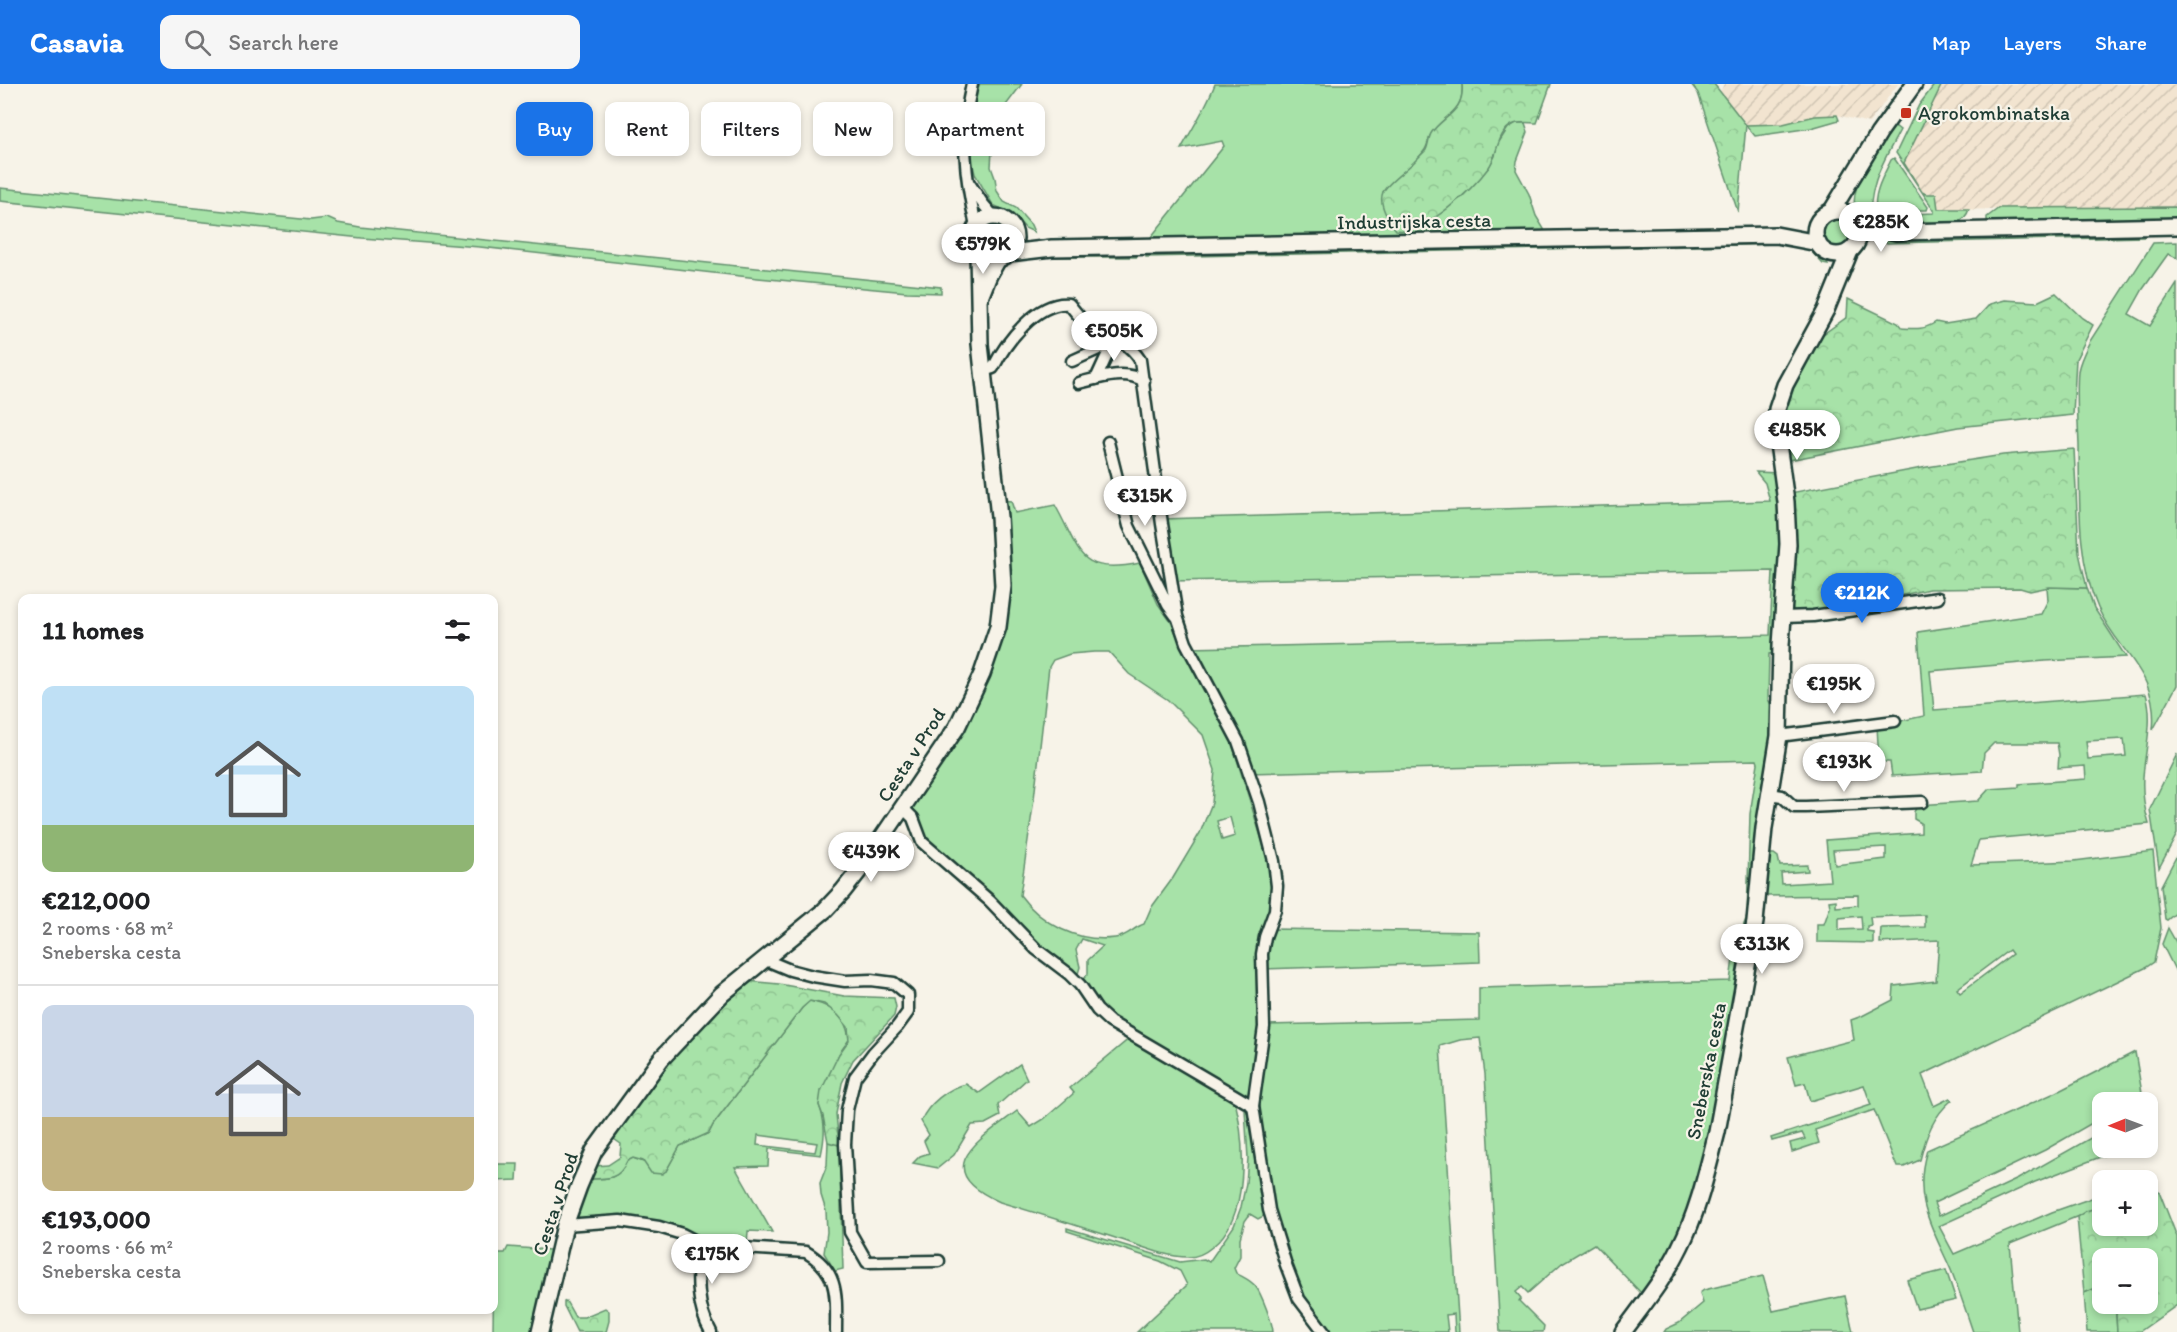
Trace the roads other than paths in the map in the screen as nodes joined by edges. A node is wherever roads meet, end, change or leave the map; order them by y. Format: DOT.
graph roads {
  1 [pos="972,84"];
  2 [pos="1914,84"];
  3 [pos="1853,179"];
  4 [pos="969,183"];
  5 [pos="1831,212"];
  6 [pos="994,217"];
  7 [pos="1854,220"];
  8 [pos="1818,222"];
  9 [pos="976,226"];
  10 [pos="2177,226"];
  11 [pos="1896,232"];
  12 [pos="1015,234"];
  13 [pos="1776,235"];
  14 [pos="1853,247"];
  15 [pos="1052,248"];
  16 [pos="1823,248"];
  17 [pos="978,253"];
  18 [pos="1004,256"];
  19 [pos="1834,288"];
  20 [pos="980,298"];
  21 [pos="1110,334"];
  22 [pos="1072,361"];
  23 [pos="983,371"];
  24 [pos="1096,379"];
  25 [pos="1144,381"];
  26 [pos="1079,383"];
  27 [pos="1108,442"];
  28 [pos="1938,598"];
  29 [pos="1177,616"];
  30 [pos="1783,617"];
  31 [pos="1895,721"];
  32 [pos="1779,736"];
  33 [pos="1770,794"];
  34 [pos="1922,802"];
  35 [pos="903,808"];
  36 [pos="766,960"];
  37 [pos="1253,1106"];
  38 [pos="566,1225"];
  39 [pos="699,1243"];
  40 [pos="939,1261"];
  41 [pos="540,1332"];
  42 [pos="711,1332"];
  43 [pos="836,1332"];
  44 [pos="1324,1332"];
  45 [pos="1623,1332"];
  1 -- 4 [label="street"];
  2 -- 3 [label="street"];
  3 -- 5 [label="street"];
  3 -- 7 [label="street"];
  4 -- 6 [label="street"];
  4 -- 9 [label="street"];
  5 -- 7 [label="street"];
  5 -- 8 [label="street"];
  6 -- 9 [label="street"];
  6 -- 12 [label="street"];
  7 -- 11 [label="street"];
  7 -- 14 [label="street"];
  8 -- 13 [label="street, Industrijska cesta"];
  8 -- 16 [label="street"];
  9 -- 17 [label="street"];
  10 -- 11 [label="street"];
  11 -- 14 [label="street"];
  12 -- 15 [label="street, Industrijska cesta"];
  12 -- 18 [label="street"];
  13 -- 15 [label="street, Industrijska cesta"];
  13 -- 16 [label="street, Industrijska cesta"];
  14 -- 16 [label="street"];
  14 -- 19 [label="street, Sneberska cesta"];
  15 -- 18 [label="street, Industrijska cesta"];
  16 -- 19 [label="street"];
  17 -- 18 [label="street"];
  17 -- 20 [label="street, Cesta v Prod"];
  18 -- 20 [label="street, Cesta v Prod"];
  19 -- 30 [label="street, Sneberska cesta"];
  20 -- 23 [label="street, Cesta v Prod"];
  21 -- 22 [label="street"];
  21 -- 23 [label="street"];
  21 -- 24 [label="street"];
  21 -- 25 [label="street"];
  23 -- 35 [label="street, Cesta v Prod"];
  24 -- 25 [label="street"];
  24 -- 26 [label="street"];
  25 -- 29 [label="street"];
  27 -- 29 [label="street"];
  28 -- 30 [label="street"];
  29 -- 37 [label="street"];
  30 -- 32 [label="street, Sneberska cesta"];
  31 -- 32 [label="street"];
  32 -- 33 [label="street, Sneberska cesta"];
  33 -- 34 [label="street"];
  33 -- 45 [label="street, Sneberska cesta"];
  35 -- 36 [label="street, Cesta v Prod"];
  35 -- 37 [label="street"];
  36 -- 38 [label="street, Cesta v Prod"];
  36 -- 40 [label="street"];
  37 -- 44 [label="street"];
  38 -- 39 [label="street"];
  38 -- 41 [label="street, Cesta v Prod"];
  39 -- 42 [label="street"];
  39 -- 43 [label="street"];
}
